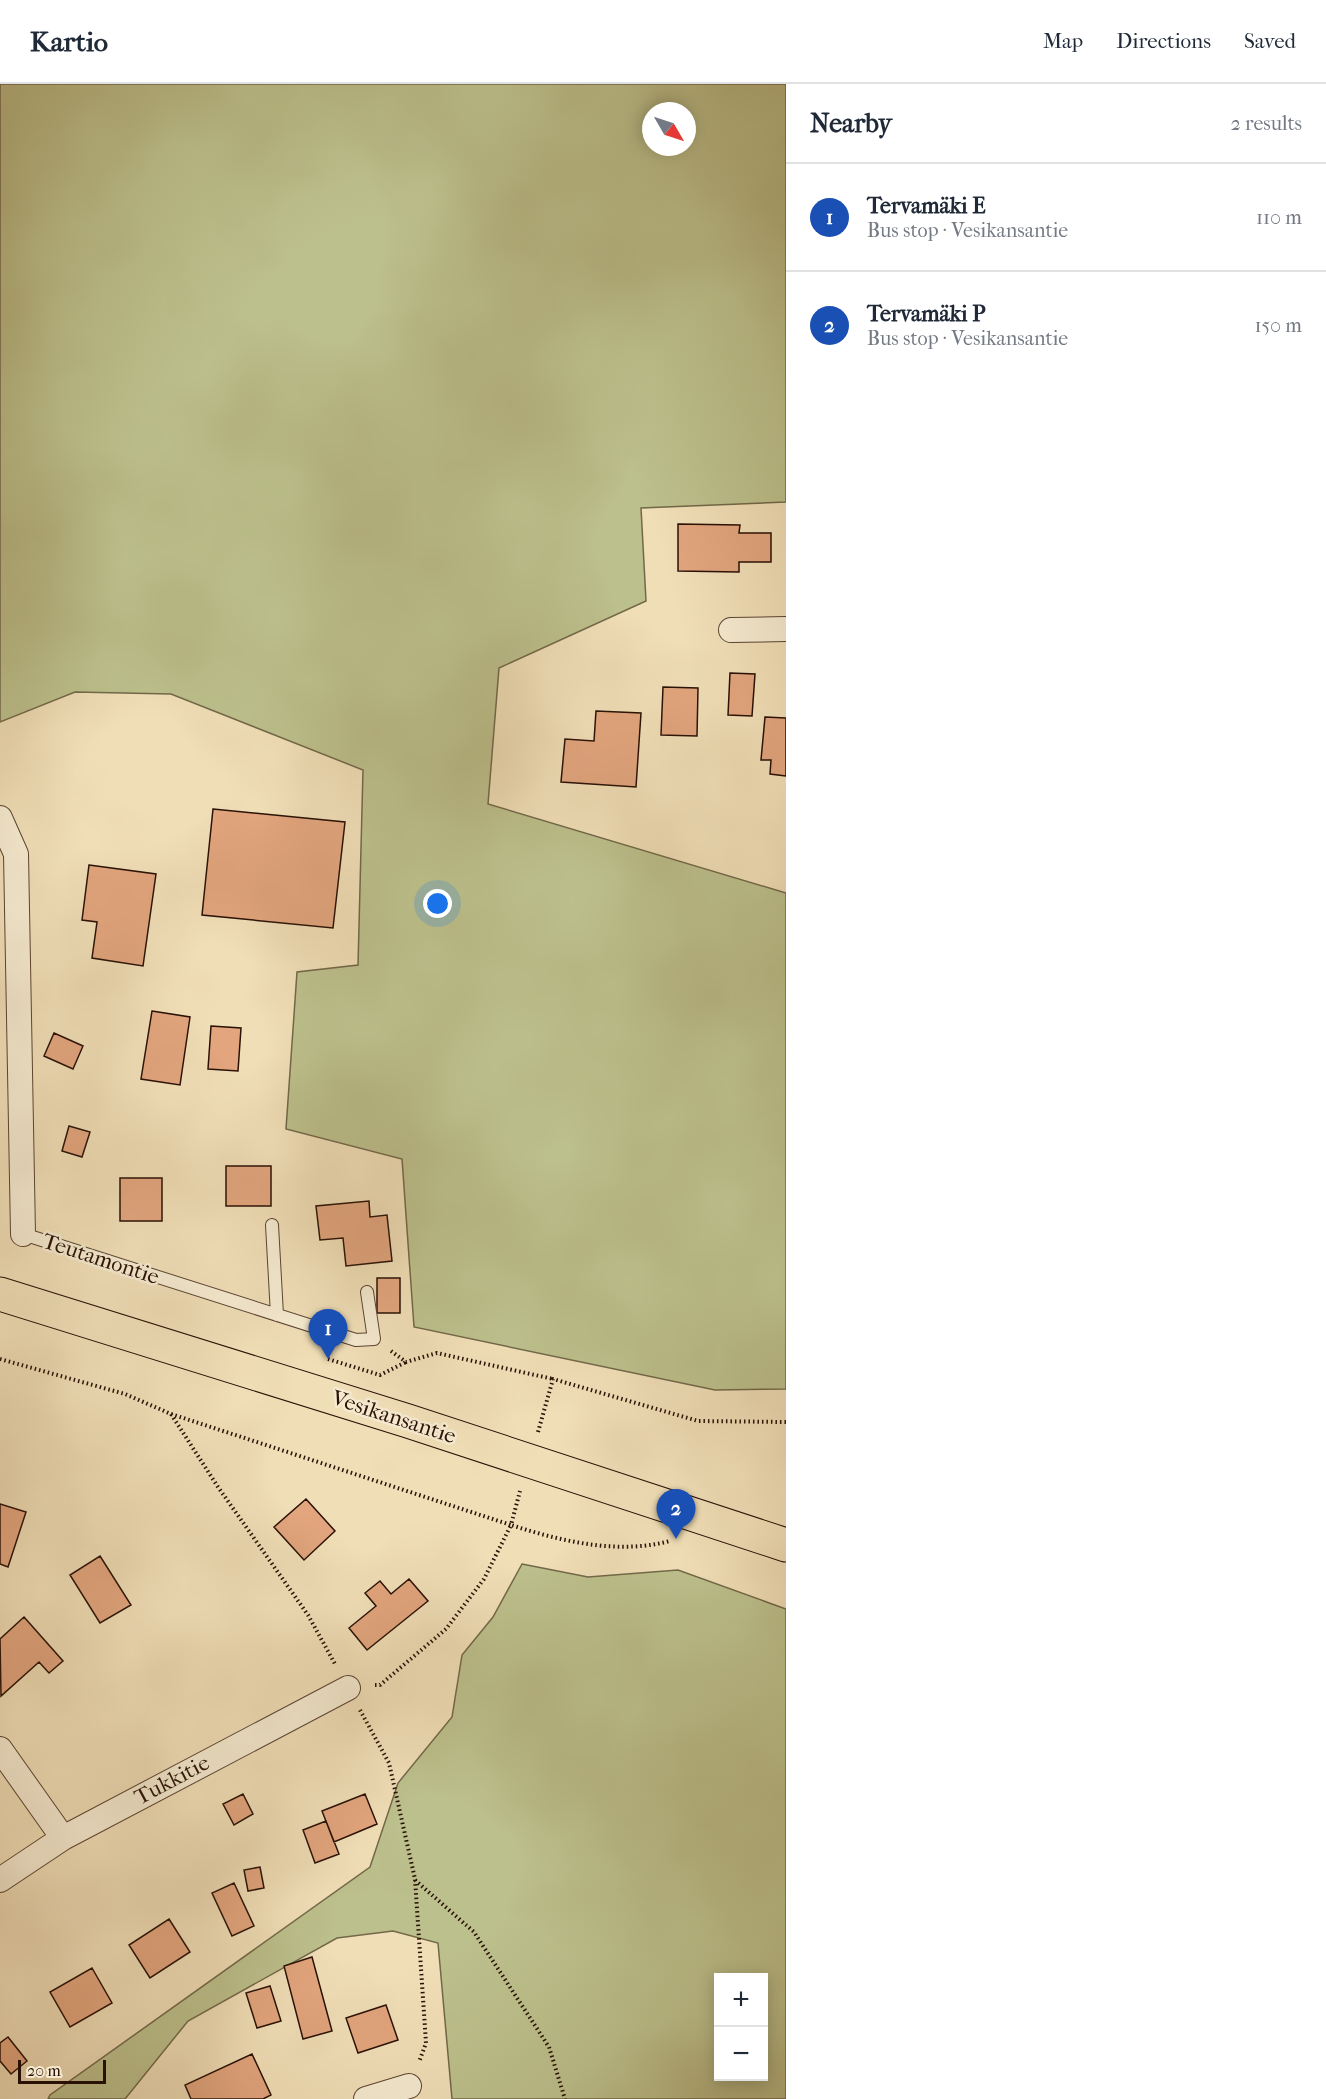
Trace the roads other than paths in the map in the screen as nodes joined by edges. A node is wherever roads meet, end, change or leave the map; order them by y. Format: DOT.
graph roads {
  1 [pos="731,630"];
  2 [pos="786,630"];
  3 [pos="0,818"];
  4 [pos="272,1225"];
  5 [pos="23,1234"];
  6 [pos="367,1292"];
  7 [pos="0,1294"];
  8 [pos="277,1315"];
  9 [pos="786,1545"];
  10 [pos="348,1688"];
  11 [pos="0,1749"];
  12 [pos="63,1838"];
  13 [pos="0,1880"];
  14 [pos="409,2086"];
  15 [pos="366,2099"];
  1 -- 2 [label="street"];
  3 -- 5 [label="street, Teutamontie"];
  4 -- 8 [label="lane"];
  5 -- 8 [label="lane, Teutamontie"];
  6 -- 8 [label="lane, Teutamontie"];
  7 -- 9 [label="highway, Vesikansantie"];
  10 -- 12 [label="street, Tukkitie"];
  11 -- 12 [label="street"];
  12 -- 13 [label="street, Tukkitie"];
  14 -- 15 [label="street"];
}
